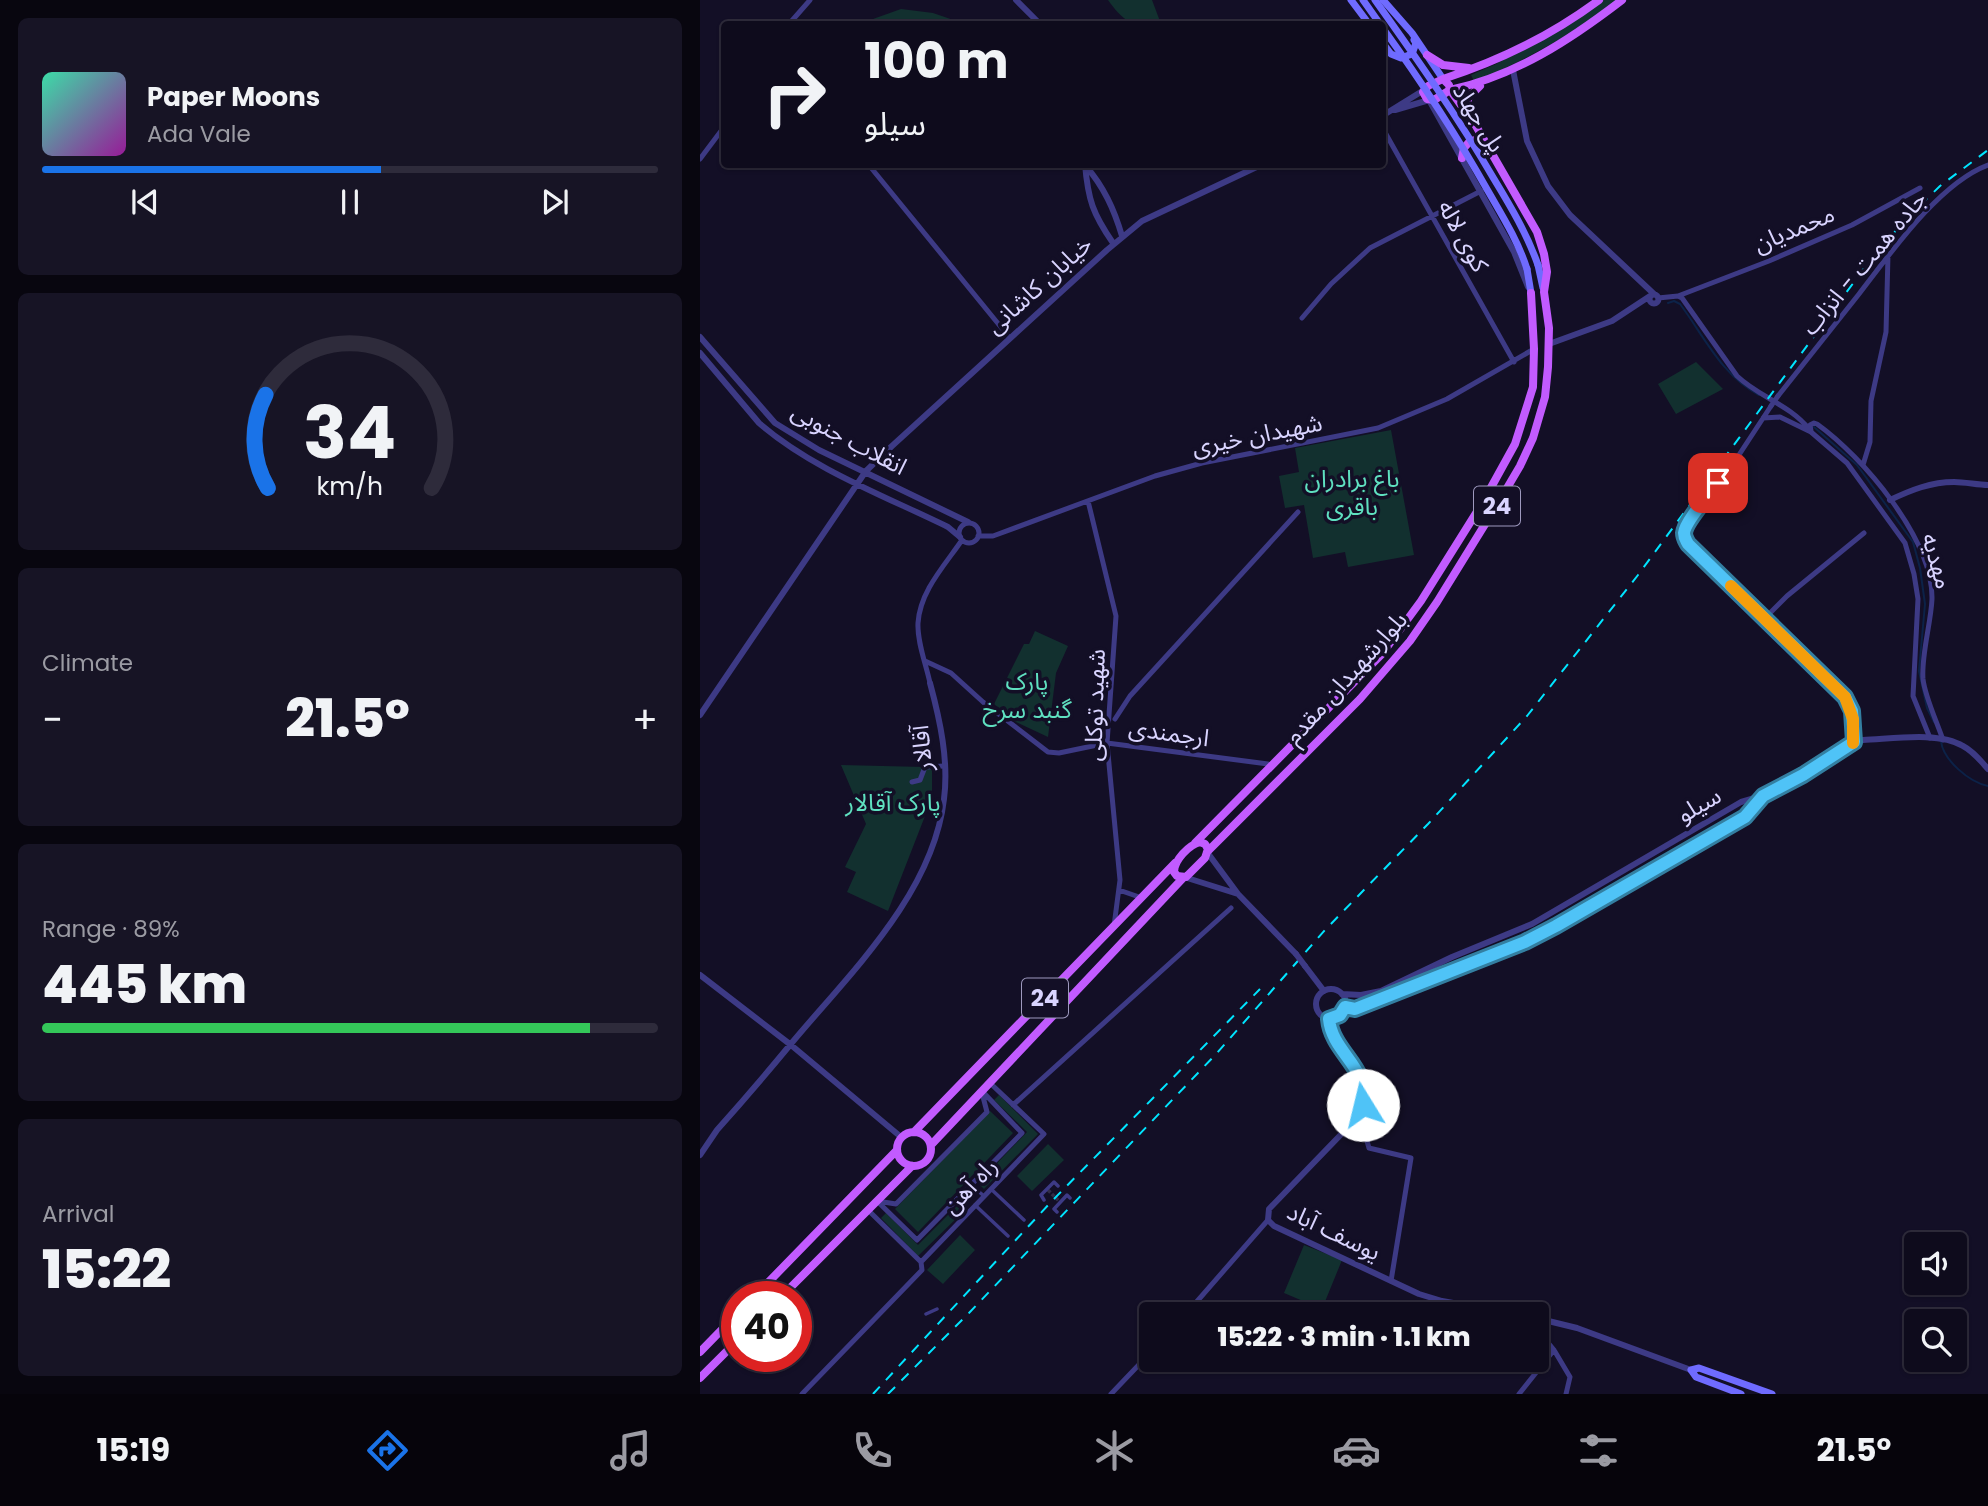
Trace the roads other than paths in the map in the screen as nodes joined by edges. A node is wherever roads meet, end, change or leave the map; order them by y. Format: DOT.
graph roads {
  1 [pos="810,0"];
  2 [pos="1016,0"];
  3 [pos="1351,0"];
  4 [pos="1363,0"];
  5 [pos="1375,0"];
  6 [pos="1383,0"];
  7 [pos="1599,0"];
  8 [pos="1622,0"];
  9 [pos="792,21"];
  10 [pos="1037,21"];
  11 [pos="1367,21"];
  12 [pos="1378,21"];
  13 [pos="1386,33"];
  14 [pos="1412,33"];
  15 [pos="1386,47"];
  16 [pos="1427,55"];
  17 [pos="1486,65"];
  18 [pos="1474,69"];
  19 [pos="1513,70"];
  20 [pos="1443,79"];
  21 [pos="1489,79"];
  22 [pos="1476,85"];
  23 [pos="1424,90"];
  24 [pos="1450,90"];
  25 [pos="1429,100"];
  26 [pos="1395,110"];
  27 [pos="1468,113"];
  28 [pos="1386,114"];
  29 [pos="721,131"];
  30 [pos="1386,134"];
  31 [pos="1485,143"];
  32 [pos="1464,148"];
  33 [pos="1462,158"];
  34 [pos="700,159"];
  35 [pos="1988,165"];
  36 [pos="870,168"];
  37 [pos="1085,168"];
  38 [pos="1088,168"];
  39 [pos="1255,168"];
  40 [pos="1920,188"];
  41 [pos="1480,191"];
  42 [pos="1433,217"];
  43 [pos="1122,236"];
  44 [pos="1114,243"];
  45 [pos="1888,255"];
  46 [pos="1544,292"];
  47 [pos="1531,293"];
  48 [pos="1678,296"];
  49 [pos="1654,298"];
  50 [pos="1302,318"];
  51 [pos="700,337"];
  52 [pos="1009,337"];
  53 [pos="1549,344"];
  54 [pos="709,348"];
  55 [pos="1534,349"];
  56 [pos="701,353"];
  57 [pos="1514,362"];
  58 [pos="1763,418"];
  59 [pos="1810,430"];
  60 [pos="819,450"];
  61 [pos="812,460"];
  62 [pos="1863,465"];
  63 [pos="866,471"];
  64 [pos="859,483"];
  65 [pos="1988,485"];
  66 [pos="1890,500"];
  67 [pos="1087,501"];
  68 [pos="1880,507"];
  69 [pos="1298,512"];
  70 [pos="968,522"];
  71 [pos="1864,533"];
  72 [pos="978,536"];
  73 [pos="960,539"];
  74 [pos="1765,618"];
  75 [pos="925,661"];
  76 [pos="930,683"];
  77 [pos="700,715"];
  78 [pos="1115,719"];
  79 [pos="1930,738"];
  80 [pos="1941,740"];
  81 [pos="1854,742"];
  82 [pos="1107,743"];
  83 [pos="944,766"];
  84 [pos="1270,768"];
  85 [pos="1988,769"];
  86 [pos="912,782"];
  87 [pos="1763,796"];
  88 [pos="1195,843"];
  89 [pos="1208,852"];
  90 [pos="1175,863"];
  91 [pos="1184,877"];
  92 [pos="1119,890"];
  93 [pos="1238,894"];
  94 [pos="1142,898"];
  95 [pos="1230,908"];
  96 [pos="1113,928"];
  97 [pos="1522,928"];
  98 [pos="1525,942"];
  99 [pos="700,975"];
  100 [pos="1403,981"];
  101 [pos="1408,988"];
  102 [pos="1324,991"];
  103 [pos="1342,994"];
  104 [pos="1345,1007"];
  105 [pos="1329,1019"];
  106 [pos="791,1045"];
  107 [pos="990,1083"];
  108 [pos="982,1091"];
  109 [pos="1013,1105"];
  110 [pos="1359,1113"];
  111 [pos="914,1132"];
  112 [pos="901,1137"];
  113 [pos="931,1145"];
  114 [pos="897,1150"];
  115 [pos="700,1155"];
  116 [pos="912,1166"];
  117 [pos="971,1185"];
  118 [pos="1058,1186"];
  119 [pos="991,1189"];
  120 [pos="984,1196"];
  121 [pos="1070,1198"];
  122 [pos="1044,1199"];
  123 [pos="877,1201"];
  124 [pos="975,1205"];
  125 [pos="868,1210"];
  126 [pos="1057,1212"];
  127 [pos="1024,1220"];
  128 [pos="1268,1220"];
  129 [pos="1008,1236"];
  130 [pos="921,1262"];
  131 [pos="770,1281"];
  132 [pos="797,1281"];
  133 [pos="1391,1281"];
  134 [pos="1196,1302"];
  135 [pos="1448,1302"];
  136 [pos="937,1309"];
  137 [pos="926,1314"];
  138 [pos="1549,1321"];
  139 [pos="721,1330"];
  140 [pos="1549,1343"];
  141 [pos="1555,1350"];
  142 [pos="700,1352"];
  143 [pos="721,1357"];
  144 [pos="1139,1364"];
  145 [pos="1691,1370"];
  146 [pos="700,1378"];
  147 [pos="802,1394"];
  148 [pos="1111,1394"];
  149 [pos="1519,1394"];
  150 [pos="1566,1394"];
  151 [pos="1741,1394"];
  152 [pos="1772,1394"];
  1 -- 9 [label="street"];
  2 -- 10 [label="street"];
  3 -- 11 [label="main road"];
  4 -- 12 [label="main road, پل جهاد"];
  5 -- 46 [label="main road, پل جهاد, bridge"];
  6 -- 14 [label="main road"];
  7 -- 17 [label="main road"];
  8 -- 19 [label="main road"];
  13 -- 32 [label="main road, پل جهاد, bridge"];
  14 -- 15 [label="main road"];
  14 -- 16 [label="main road"];
  16 -- 17 [label="main road"];
  16 -- 20 [label="main road"];
  17 -- 18 [label="main road"];
  18 -- 20 [label="main road"];
  18 -- 22 [label="main road"];
  19 -- 21 [label="main road"];
  19 -- 49 [label="street"];
  20 -- 23 [label="main road"];
  20 -- 24 [label="main road, 24"];
  21 -- 22 [label="main road"];
  21 -- 27 [label="main road"];
  22 -- 24 [label="main road"];
  23 -- 25 [label="main road, 24"];
  23 -- 26 [label="street"];
  24 -- 25 [label="main road"];
  24 -- 27 [label="main road, بلوارشهیدان مقدم / 24"];
  25 -- 26 [label="street"];
  25 -- 33 [label="street, 24"];
  26 -- 28 [label="street"];
  27 -- 31 [label="main road, بلوارشهیدان مقدم / 24"];
  29 -- 34 [label="street"];
  30 -- 42 [label="street, کوی لاله"];
  31 -- 32 [label="main road"];
  31 -- 46 [label="main road, بلوارشهیدان مقدم / 24"];
  32 -- 33 [label="main road"];
  32 -- 47 [label="main road, پل جهاد, bridge"];
  33 -- 41 [label="street, 24"];
  35 -- 45 [label="street, جاده همت - انزاب"];
  36 -- 52 [label="street"];
  37 -- 44 [label="street"];
  38 -- 43 [label="street"];
  39 -- 43 [label="street, خیابان کاشانی"];
  40 -- 48 [label="street, محمدیان"];
  41 -- 42 [label="street"];
  41 -- 47 [label="street, 24"];
  42 -- 50 [label="street"];
  42 -- 57 [label="street, کوی لاله"];
  43 -- 44 [label="street, خیابان کاشانی"];
  44 -- 52 [label="street, خیابان کاشانی"];
  45 -- 58 [label="street, جاده همت - انزاب, bridge"];
  45 -- 62 [label="street"];
  46 -- 53 [label="main road, بلوارشهیدان مقدم / 24"];
  47 -- 55 [label="main road, بلوارشهیدان مقدم / 24"];
  48 -- 49 [label="street"];
  48 -- 59 [label="street"];
  49 -- 53 [label="street"];
  51 -- 54 [label="street, انقلاب جنوبی"];
  52 -- 63 [label="street, خیابان کاشانی"];
  53 -- 89 [label="main road, بلوارشهیدان مقدم / 24"];
  54 -- 56 [label="street"];
  54 -- 60 [label="street, انقلاب جنوبی"];
  55 -- 57 [label="street, شهیدان خیری"];
  55 -- 84 [label="main road, بلوارشهیدان مقدم / 24"];
  56 -- 61 [label="street, انقلاب جنوبی"];
  57 -- 67 [label="street, شهیدان خیری"];
  58 -- 59 [label="street"];
  58 -- 74 [label="street, جاده همت - انزاب"];
  59 -- 62 [label="street, مهدیه"];
  59 -- 68 [label="street"];
  60 -- 61 [label="street"];
  60 -- 63 [label="street, انقلاب جنوبی"];
  61 -- 64 [label="street, انقلاب جنوبی"];
  62 -- 66 [label="street, مهدیه"];
  63 -- 64 [label="street, خیابان کاشانی"];
  63 -- 70 [label="street, انقلاب جنوبی"];
  64 -- 73 [label="street, انقلاب جنوبی"];
  64 -- 77 [label="street"];
  65 -- 66 [label="street"];
  66 -- 68 [label="street"];
  66 -- 80 [label="street, مهدیه"];
  67 -- 72 [label="street, شهیدان خیری"];
  67 -- 82 [label="street, شهید توکلی"];
  68 -- 79 [label="street"];
  69 -- 78 [label="street"];
  70 -- 72 [label="street"];
  70 -- 73 [label="street"];
  71 -- 74 [label="street"];
  72 -- 73 [label="street"];
  73 -- 75 [label="street, آقالار"];
  74 -- 81 [label="street"];
  75 -- 76 [label="street, آقالار"];
  75 -- 82 [label="street, ارجمندی"];
  76 -- 83 [label="street, آقالار"];
  79 -- 80 [label="street"];
  79 -- 81 [label="street"];
  80 -- 85 [label="street"];
  81 -- 87 [label="street"];
  82 -- 84 [label="street, ارجمندی"];
  82 -- 92 [label="street, شهید توکلی"];
  83 -- 86 [label="street"];
  83 -- 106 [label="street, آقالار"];
  84 -- 88 [label="main road, بلوارشهیدان مقدم / 24"];
  87 -- 97 [label="street, سیلو"];
  87 -- 98 [label="street, سیلو"];
  88 -- 89 [label="main road"];
  88 -- 90 [label="main road, 24"];
  89 -- 91 [label="main road, 24"];
  89 -- 93 [label="street"];
  90 -- 91 [label="main road"];
  90 -- 94 [label="main road, 24"];
  91 -- 93 [label="street"];
  91 -- 107 [label="main road, 24"];
  92 -- 94 [label="street"];
  92 -- 96 [label="street, شهید توکلی"];
  93 -- 102 [label="street, bridge"];
  94 -- 96 [label="main road, 24"];
  95 -- 109 [label="street"];
  96 -- 111 [label="main road, 24"];
  97 -- 98 [label="street"];
  97 -- 100 [label="street, سیلو"];
  98 -- 101 [label="street, سیلو"];
  99 -- 106 [label="street"];
  100 -- 101 [label="street"];
  100 -- 103 [label="street, سیلو"];
  101 -- 104 [label="street, سیلو"];
  102 -- 103 [label="street"];
  102 -- 105 [label="street"];
  103 -- 104 [label="street"];
  104 -- 105 [label="street"];
  105 -- 110 [label="street"];
  106 -- 112 [label="street"];
  106 -- 115 [label="street, آقالار"];
  107 -- 108 [label="main road, 24"];
  107 -- 109 [label="street, راه آهن"];
  108 -- 113 [label="main road, 24"];
  108 -- 117 [label="street, راه آهن"];
  108 -- 123 [label="street"];
  109 -- 119 [label="street, راه آهن"];
  110 -- 128 [label="street, یوسف آباد"];
  110 -- 133 [label="street"];
  111 -- 112 [label="main road, 24"];
  111 -- 113 [label="main road"];
  112 -- 114 [label="main road"];
  113 -- 116 [label="main road, 24"];
  114 -- 116 [label="main road"];
  114 -- 131 [label="main road"];
  116 -- 123 [label="main road, 24"];
  117 -- 120 [label="street"];
  117 -- 123 [label="street, راه آهن"];
  118 -- 122 [label="street"];
  119 -- 120 [label="street, راه آهن"];
  119 -- 127 [label="street"];
  120 -- 124 [label="street, راه آهن"];
  121 -- 126 [label="street"];
  123 -- 125 [label="main road, 24"];
  124 -- 129 [label="street"];
  124 -- 130 [label="street, راه آهن"];
  125 -- 130 [label="street"];
  125 -- 132 [label="main road, 24"];
  128 -- 133 [label="street, یوسف آباد"];
  128 -- 134 [label="street"];
  130 -- 147 [label="street, راه آهن"];
  133 -- 135 [label="street, یوسف آباد"];
  136 -- 137 [label="street"];
  138 -- 145 [label="street"];
  139 -- 142 [label="main road"];
  140 -- 141 [label="street"];
  141 -- 149 [label="street"];
  141 -- 150 [label="street"];
  143 -- 146 [label="main road"];
  144 -- 148 [label="street"];
  145 -- 151 [label="main road"];
  145 -- 152 [label="main road"];
}
